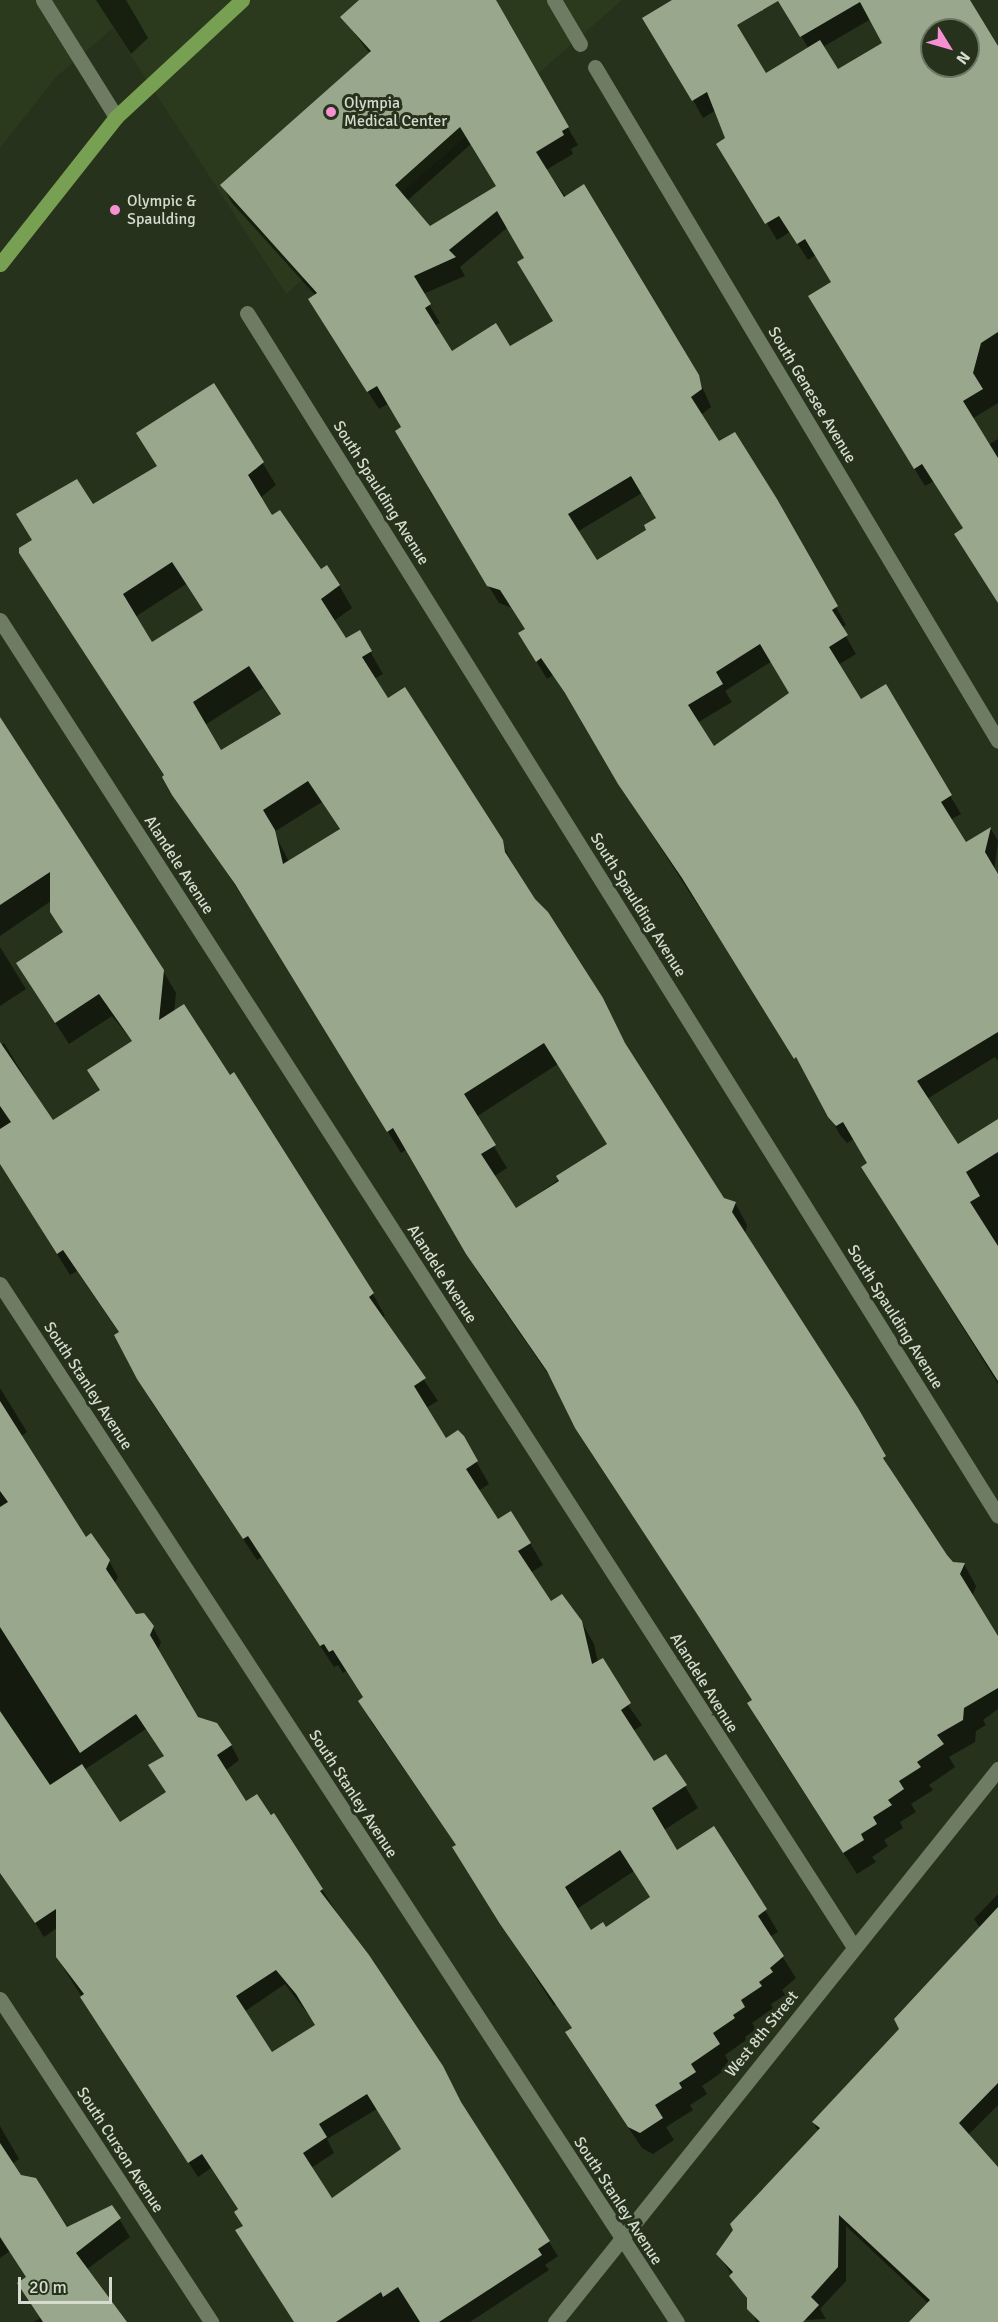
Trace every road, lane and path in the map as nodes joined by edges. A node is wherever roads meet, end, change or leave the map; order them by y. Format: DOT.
graph roads {
  1 [pos="43,0"];
  2 [pos="242,0"];
  3 [pos="554,0"];
  4 [pos="580,44"];
  5 [pos="595,67"];
  6 [pos="116,117"];
  7 [pos="0,264"];
  8 [pos="247,313"];
  9 [pos="0,620"];
  10 [pos="998,741"];
  11 [pos="0,1284"];
  12 [pos="998,1516"];
  13 [pos="998,1769"];
  14 [pos="854,1947"];
  15 [pos="0,1998"];
  16 [pos="621,2238"];
  17 [pos="211,2322"];
  18 [pos="555,2322"];
  19 [pos="677,2322"];
  1 -- 6 [label="street"];
  2 -- 6 [label="main road"];
  3 -- 4 [label="street"];
  5 -- 10 [label="street, South Genesee Avenue"];
  6 -- 7 [label="main road"];
  8 -- 12 [label="street, South Spaulding Avenue"];
  9 -- 14 [label="street, Alandele Avenue"];
  11 -- 16 [label="street, South Stanley Avenue"];
  13 -- 14 [label="street, West 8th Street"];
  14 -- 16 [label="street, West 8th Street"];
  15 -- 17 [label="street, South Curson Avenue"];
  16 -- 18 [label="street, West 8th Street"];
  16 -- 19 [label="street, South Stanley Avenue"];
}
